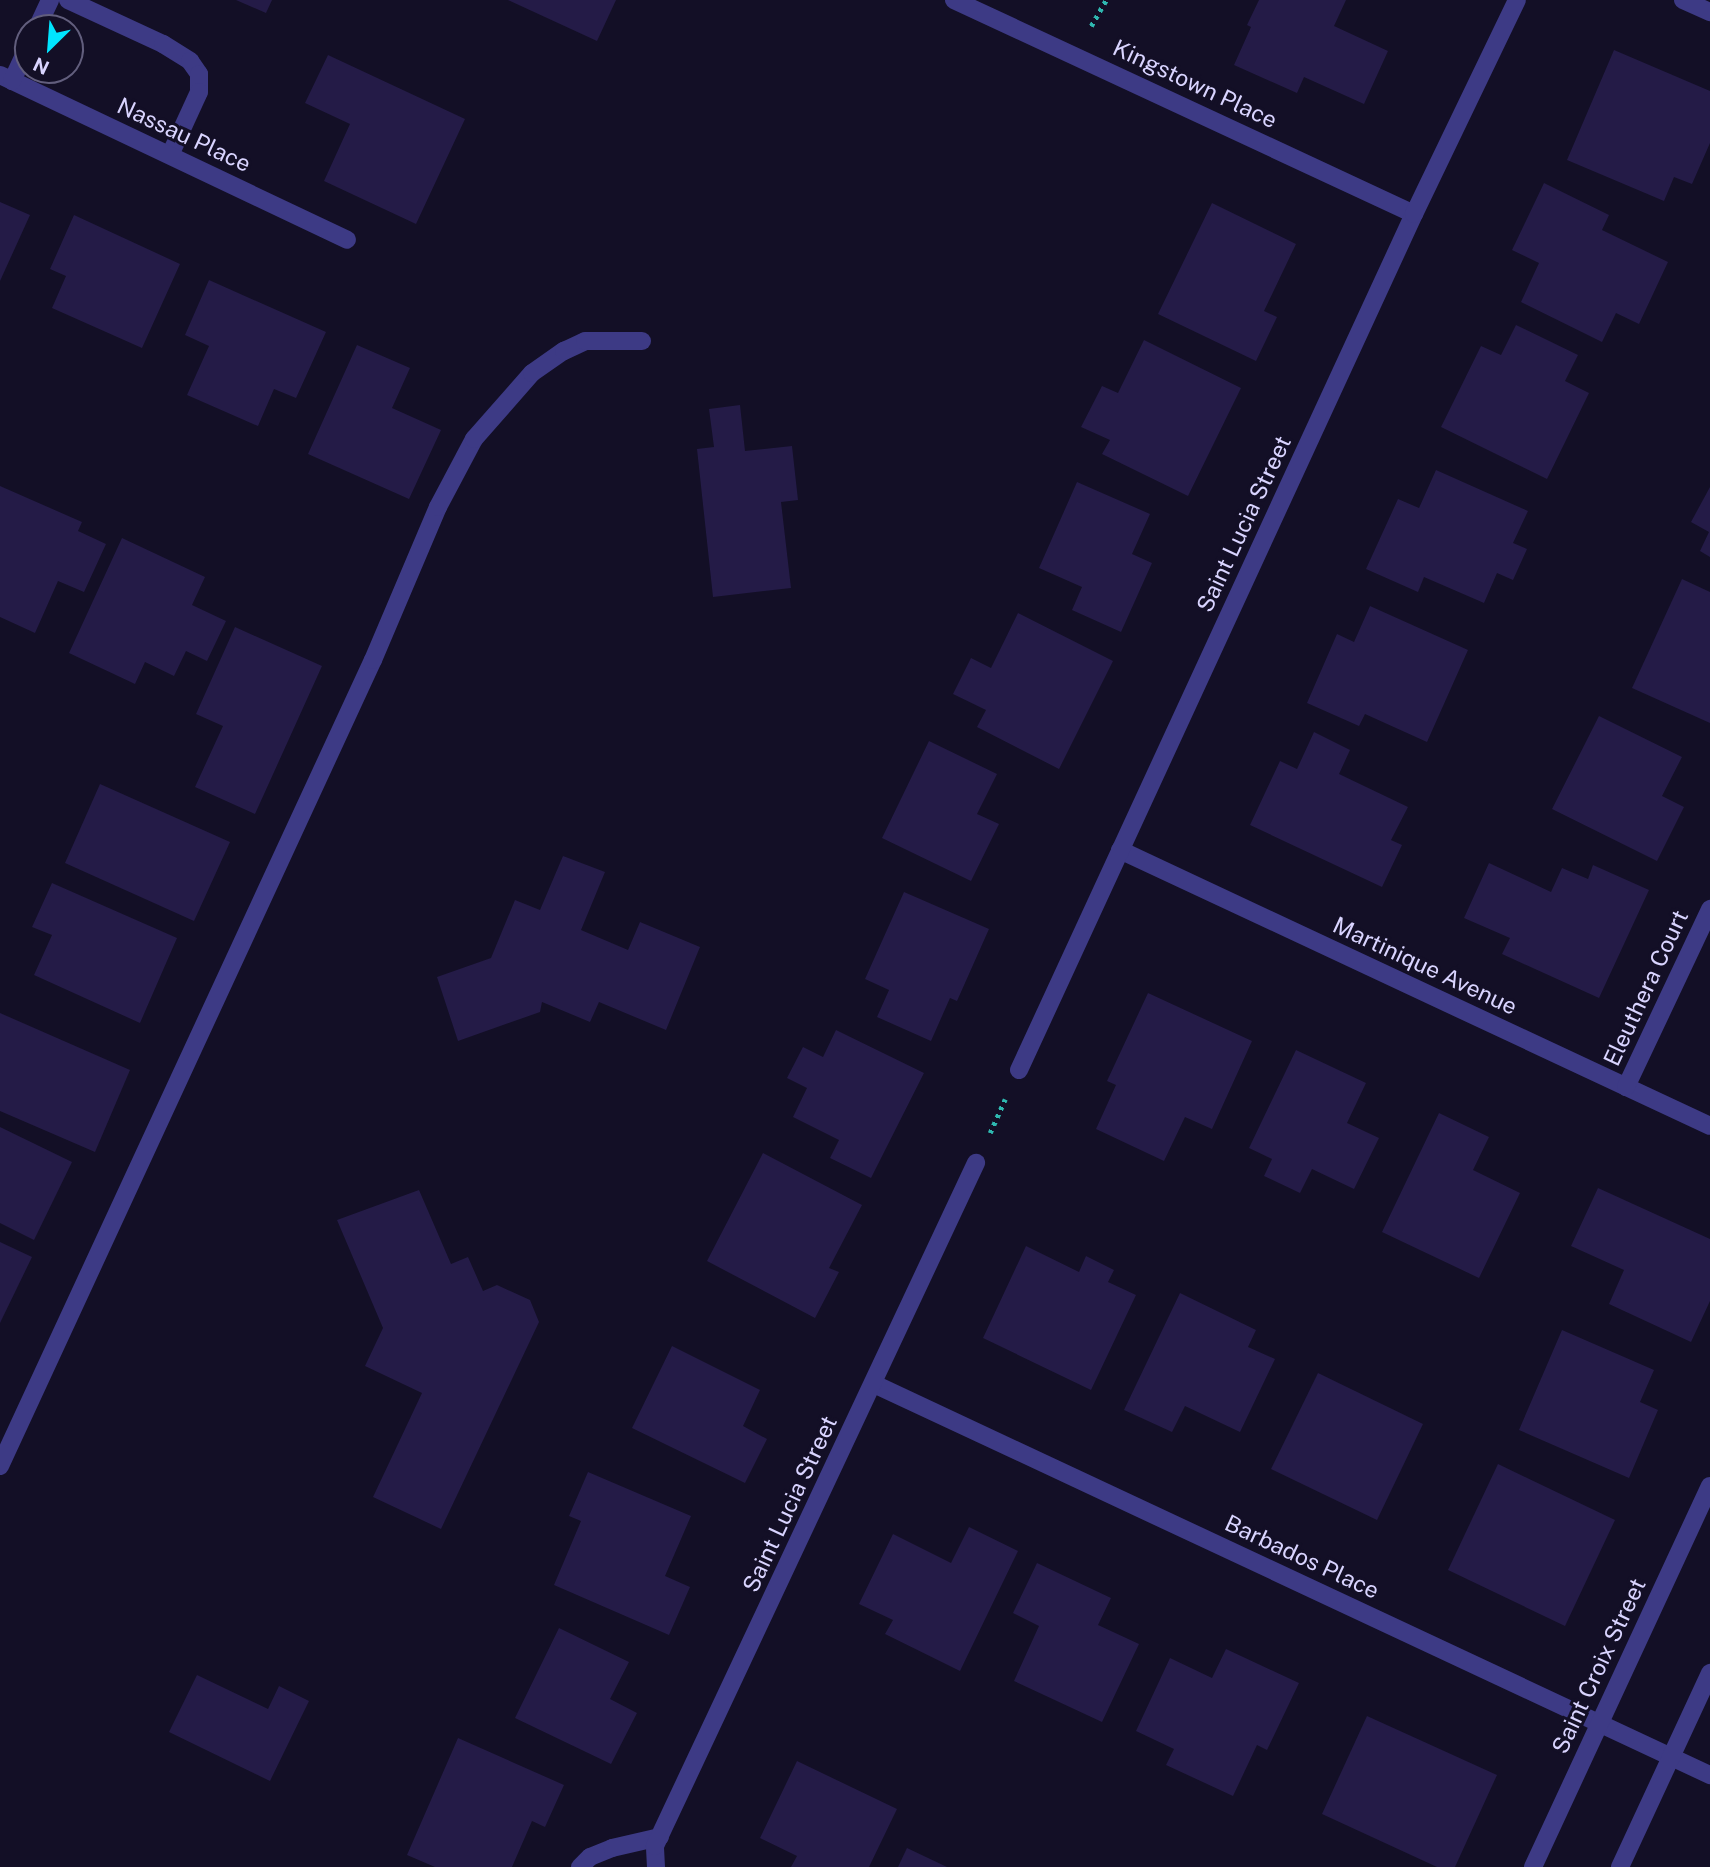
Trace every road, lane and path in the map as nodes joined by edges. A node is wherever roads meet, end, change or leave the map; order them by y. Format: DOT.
graph roads {
  1 [pos="68,0"];
  2 [pos="954,0"];
  3 [pos="1517,0"];
  4 [pos="1683,0"];
  5 [pos="1710,12"];
  6 [pos="6,78"];
  7 [pos="170,155"];
  8 [pos="1414,214"];
  9 [pos="347,240"];
  10 [pos="642,341"];
  11 [pos="1119,850"];
  12 [pos="1710,908"];
  13 [pos="1019,1070"];
  14 [pos="1626,1087"];
  15 [pos="1710,1126"];
  16 [pos="976,1163"];
  17 [pos="874,1384"];
  18 [pos="0,1466"];
  19 [pos="1710,1486"];
  20 [pos="1710,1674"];
  21 [pos="1599,1722"];
  22 [pos="1672,1758"];
  23 [pos="1710,1775"];
  24 [pos="660,1837"];
  25 [pos="580,1867"];
  26 [pos="656,1867"];
  27 [pos="1533,1867"];
  28 [pos="1620,1867"];
  1 -- 7 [label="street"];
  2 -- 8 [label="street, Kingstown Place"];
  3 -- 8 [label="street, Saint Lucia Street"];
  4 -- 5 [label="street"];
  6 -- 7 [label="street, Nassau Place"];
  7 -- 9 [label="street, Nassau Place"];
  8 -- 11 [label="street, Saint Lucia Street"];
  10 -- 18 [label="street"];
  11 -- 13 [label="street, Saint Lucia Street"];
  11 -- 14 [label="street, Martinique Avenue"];
  12 -- 14 [label="street, Eleuthera Court"];
  13 -- 16 [label="path"];
  14 -- 15 [label="street, Martinique Avenue"];
  16 -- 17 [label="street, Saint Lucia Street"];
  17 -- 21 [label="street, Barbados Place"];
  17 -- 24 [label="street, Saint Lucia Street"];
  19 -- 21 [label="street, Saint Croix Street"];
  20 -- 22 [label="street"];
  21 -- 22 [label="street, Barbados Place"];
  21 -- 27 [label="street, Saint Croix Street"];
  22 -- 23 [label="street, Barbados Place"];
  22 -- 28 [label="street"];
  24 -- 25 [label="street"];
  24 -- 26 [label="street, Saint Lucia Street"];
}
